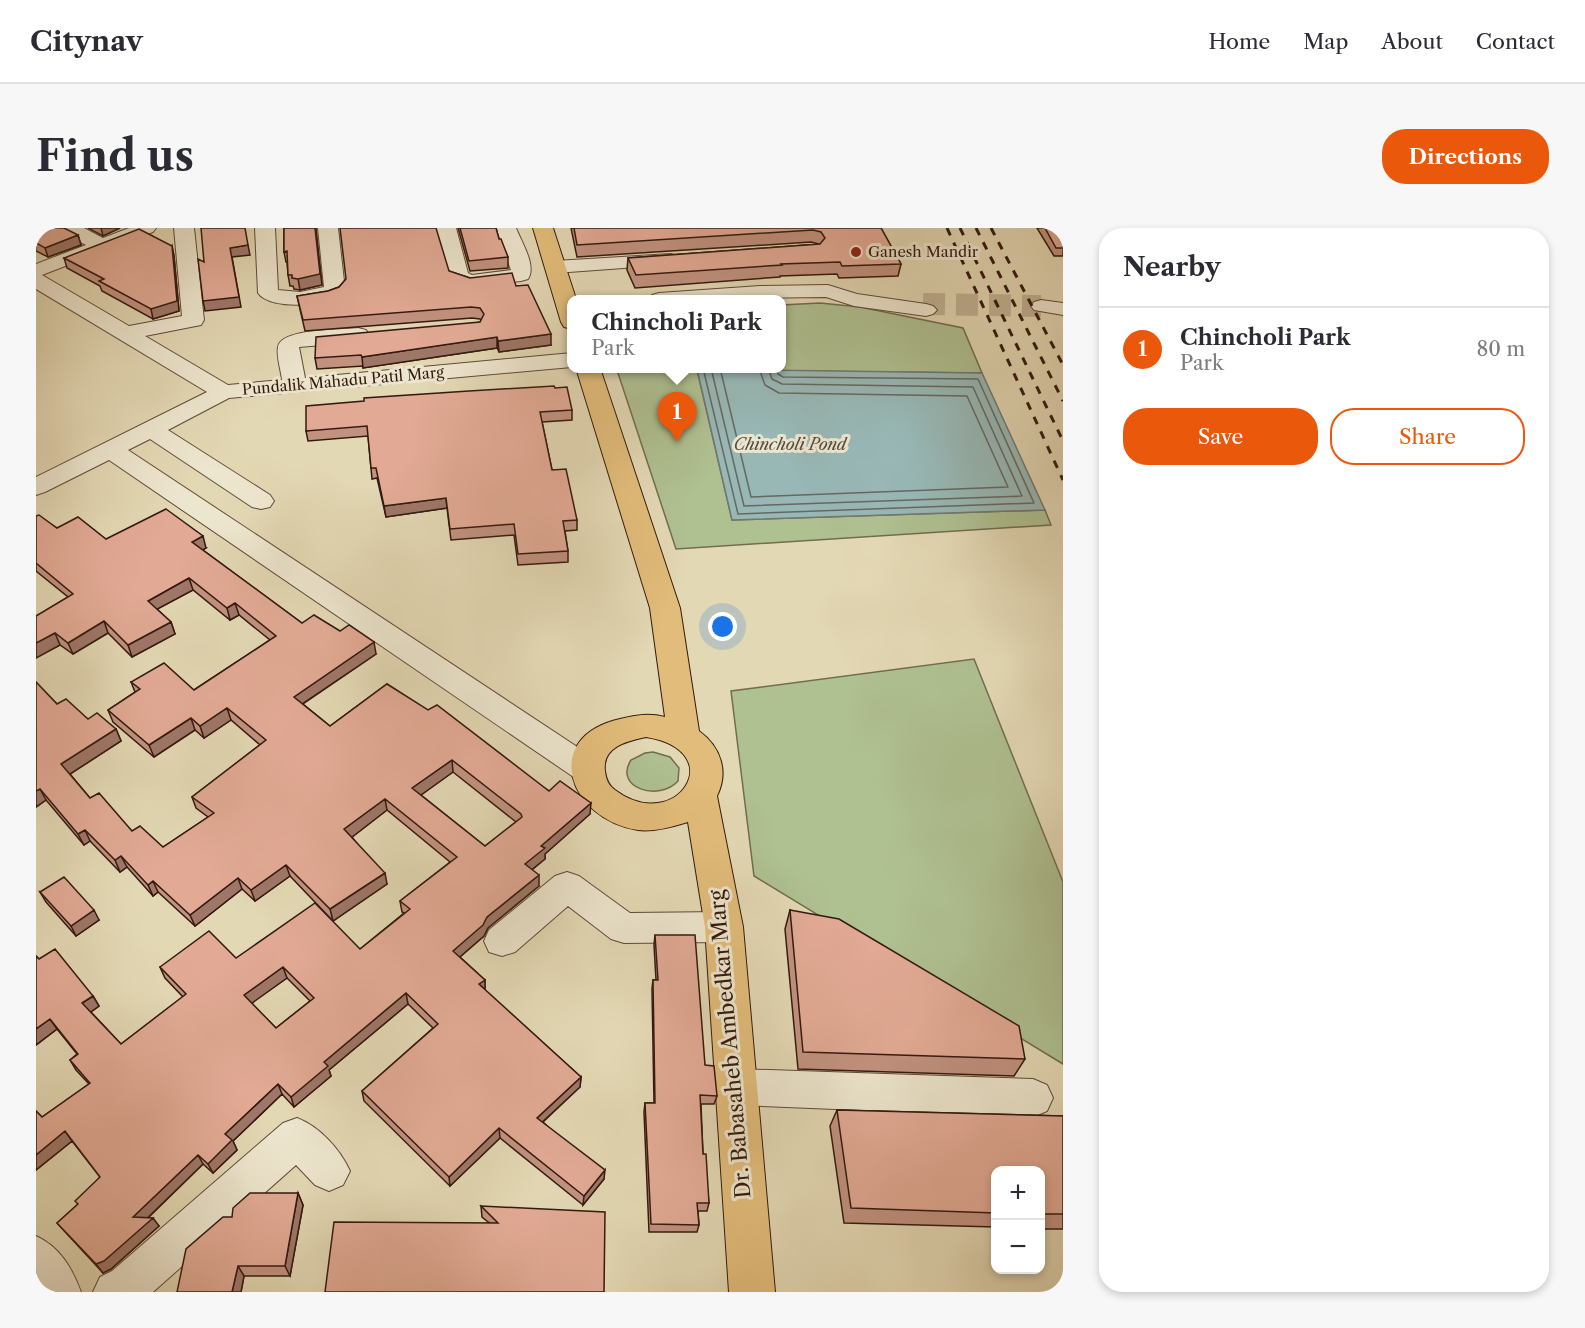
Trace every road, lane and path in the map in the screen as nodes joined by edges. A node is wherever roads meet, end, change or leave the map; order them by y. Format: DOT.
graph roads {
  1 [pos="69,228"];
  2 [pos="146,228"];
  3 [pos="184,228"];
  4 [pos="265,228"];
  5 [pos="328,228"];
  6 [pos="446,228"];
  7 [pos="506,228"];
  8 [pos="543,228"];
  9 [pos="102,245"];
  10 [pos="694,258"];
  11 [pos="555,267"];
  12 [pos="36,271"];
  13 [pos="36,280"];
  14 [pos="895,286"];
  15 [pos="828,291"];
  16 [pos="722,295"];
  17 [pos="567,302"];
  18 [pos="918,307"];
  19 [pos="128,333"];
  20 [pos="382,333"];
  21 [pos="567,360"];
  22 [pos="589,373"];
  23 [pos="295,386"];
  24 [pos="224,393"];
  25 [pos="151,429"];
  26 [pos="111,450"];
  27 [pos="36,487"];
  28 [pos="261,501"];
  29 [pos="684,736"];
  30 [pos="586,769"];
  31 [pos="700,796"];
  32 [pos="724,927"];
  33 [pos="502,941"];
  34 [pos="737,1087"];
  35 [pos="1033,1098"];
  36 [pos="328,1171"];
  37 [pos="36,1258"];
  38 [pos="58,1292"];
  39 [pos="115,1292"];
  40 [pos="752,1292"];
  1 -- 9 [label="street"];
  2 -- 9 [label="street"];
  3 -- 19 [label="street"];
  4 -- 5 [label="street"];
  6 -- 7 [label="street"];
  8 -- 11 [label="main road"];
  9 -- 12 [label="street"];
  10 -- 11 [label="street"];
  11 -- 17 [label="main road"];
  13 -- 19 [label="street, Pundalik Mahadu Patil Marg"];
  14 -- 15 [label="street"];
  15 -- 16 [label="street"];
  15 -- 18 [label="street"];
  19 -- 24 [label="street, Pundalik Mahadu Patil Marg"];
  20 -- 23 [label="street"];
  21 -- 23 [label="street, Pundalik Mahadu Patil Marg"];
  22 -- 29 [label="main road"];
  23 -- 24 [label="street, Pundalik Mahadu Patil Marg"];
  24 -- 25 [label="street"];
  25 -- 26 [label="street"];
  25 -- 28 [label="street"];
  26 -- 27 [label="street"];
  26 -- 30 [label="street"];
  29 -- 30 [label="main road, Dr. Babasaheb Ambedkar Marg"];
  29 -- 31 [label="main road, Dr. Babasaheb Ambedkar Marg"];
  30 -- 31 [label="main road"];
  31 -- 32 [label="main road, Dr. Babasaheb Ambedkar Marg"];
  32 -- 33 [label="street"];
  32 -- 34 [label="main road, Dr. Babasaheb Ambedkar Marg"];
  34 -- 35 [label="street"];
  34 -- 40 [label="main road, Dr. Babasaheb Ambedkar Marg"];
  36 -- 39 [label="street"];
  37 -- 38 [label="street"];
}
